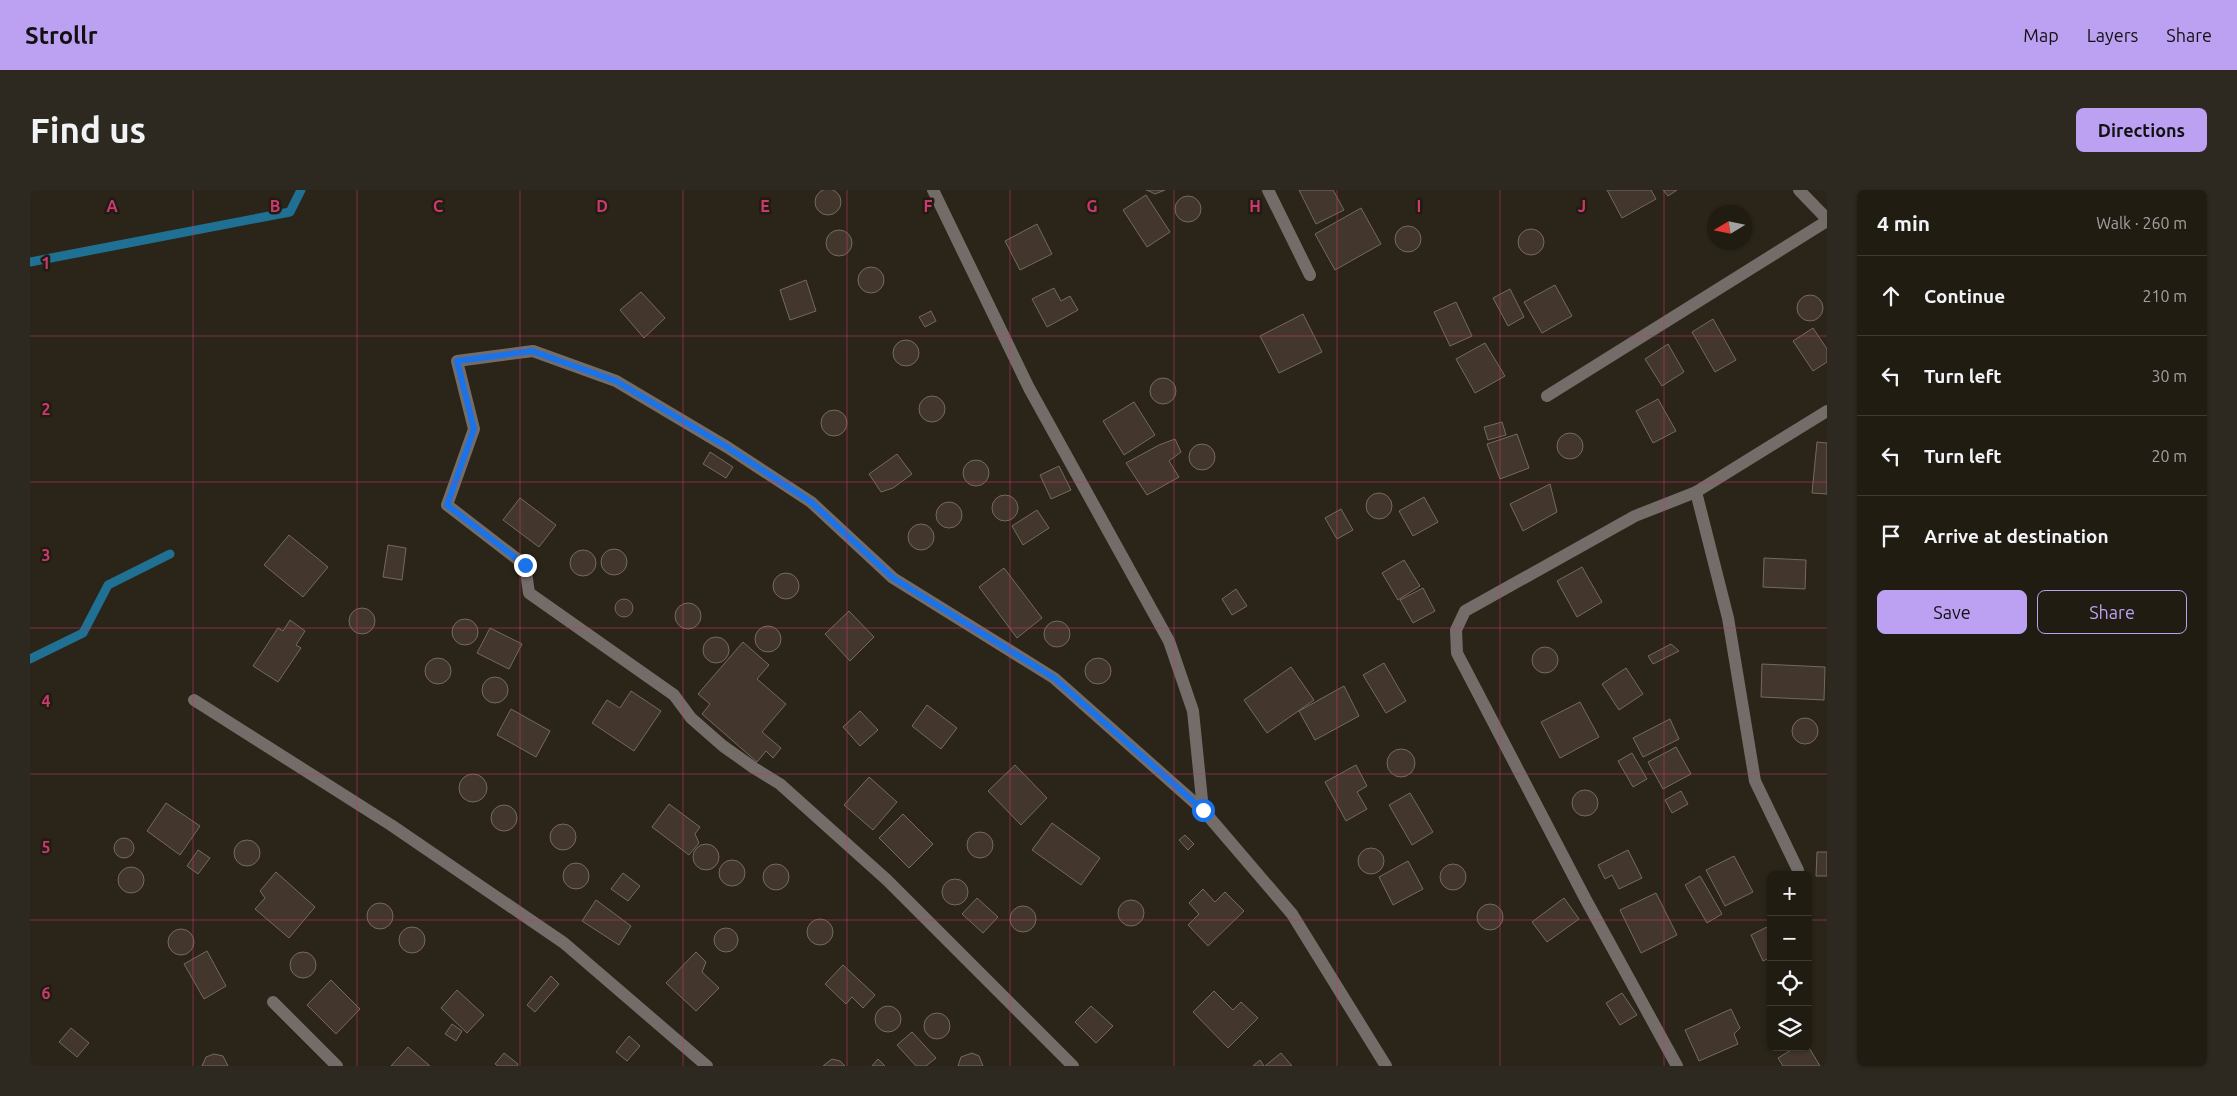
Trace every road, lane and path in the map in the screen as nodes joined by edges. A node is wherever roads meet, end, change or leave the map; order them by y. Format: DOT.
graph roads {
  1 [pos="933,190"];
  2 [pos="1268,190"];
  3 [pos="1799,190"];
  4 [pos="1827,220"];
  5 [pos="1310,275"];
  6 [pos="1547,396"];
  7 [pos="1827,411"];
  8 [pos="1696,492"];
  9 [pos="194,700"];
  10 [pos="1203,810"];
  11 [pos="1798,870"];
  12 [pos="273,1002"];
  13 [pos="337,1066"];
  14 [pos="707,1066"];
  15 [pos="1073,1066"];
  16 [pos="1386,1066"];
  17 [pos="1676,1066"];
  1 -- 10 [label="street"];
  2 -- 5 [label="street"];
  3 -- 4 [label="street"];
  4 -- 6 [label="street"];
  7 -- 8 [label="street"];
  8 -- 11 [label="street"];
  8 -- 17 [label="street"];
  9 -- 14 [label="street"];
  10 -- 15 [label="street"];
  10 -- 16 [label="street"];
  12 -- 13 [label="street"];
}
